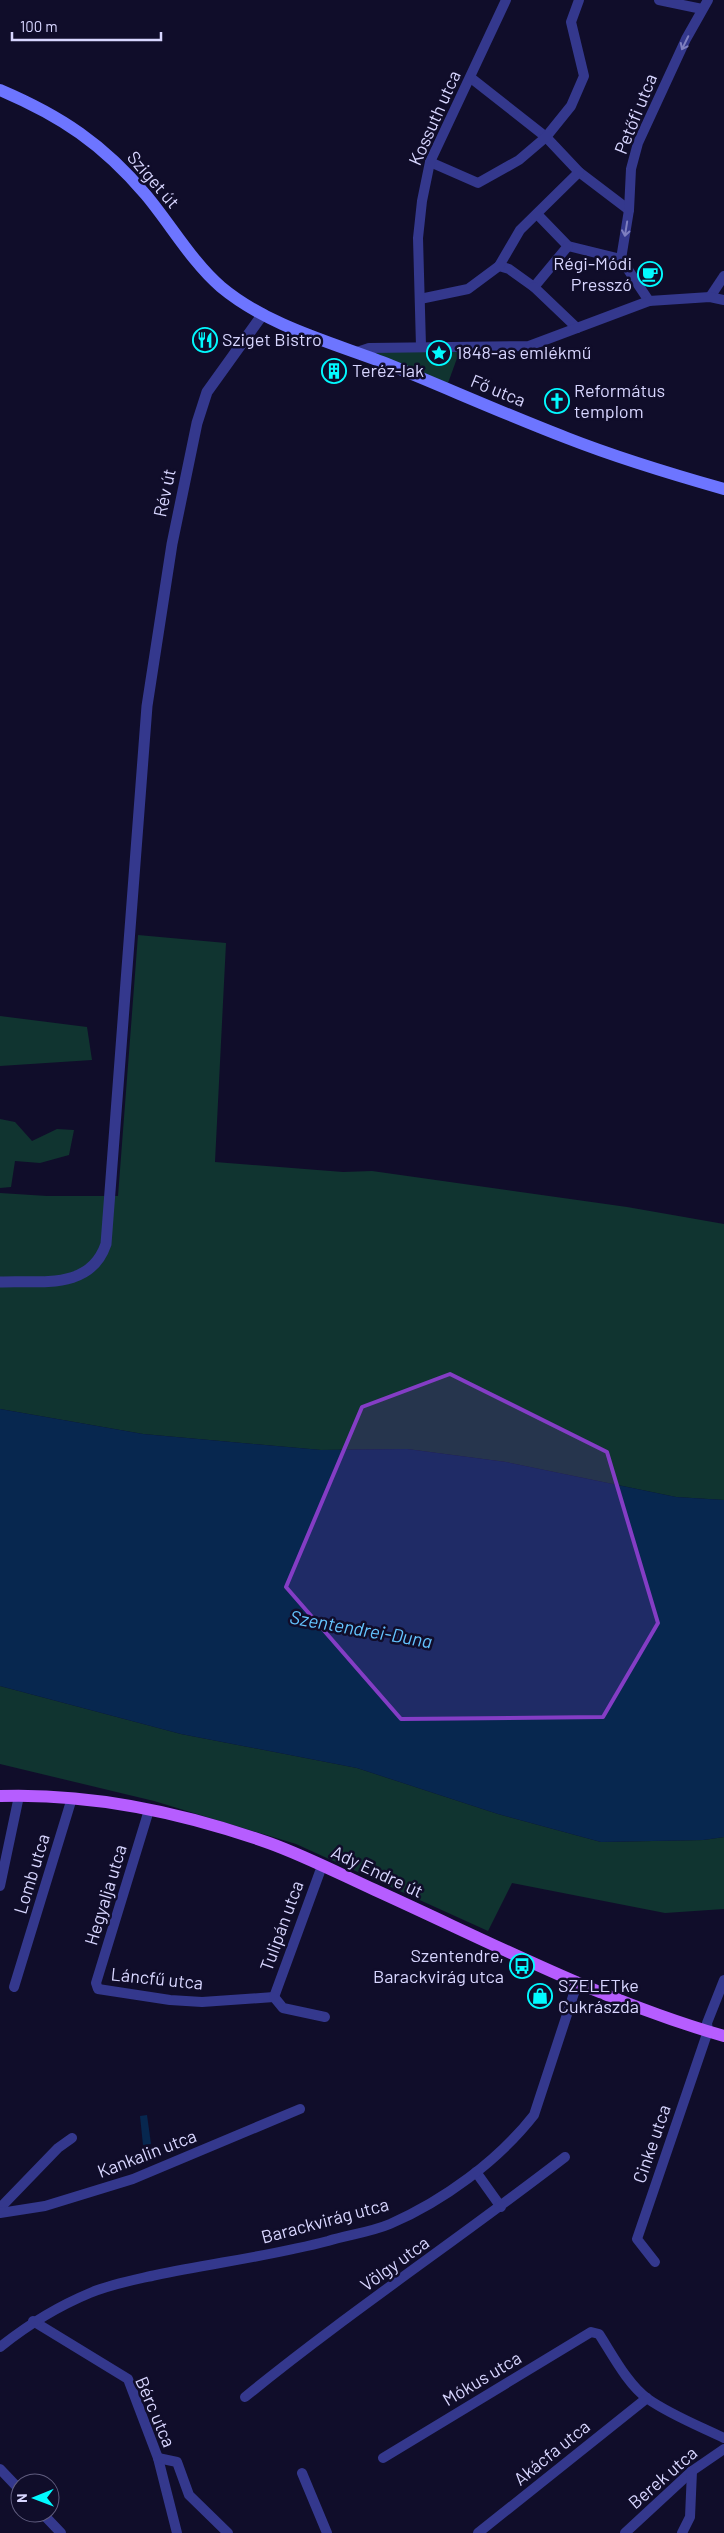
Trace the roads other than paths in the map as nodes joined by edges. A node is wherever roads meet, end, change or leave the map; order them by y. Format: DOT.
graph roads {
  1 [pos="506,0"];
  2 [pos="579,0"];
  3 [pos="659,0"];
  4 [pos="708,0"];
  5 [pos="702,9"];
  6 [pos="471,78"];
  7 [pos="0,90"];
  8 [pos="546,138"];
  9 [pos="430,162"];
  10 [pos="579,172"];
  11 [pos="630,210"];
  12 [pos="537,214"];
  13 [pos="568,246"];
  14 [pos="621,259"];
  15 [pos="499,266"];
  16 [pos="724,276"];
  17 [pos="534,287"];
  18 [pos="710,296"];
  19 [pos="420,300"];
  20 [pos="724,300"];
  21 [pos="649,301"];
  22 [pos="263,314"];
  23 [pos="577,328"];
  24 [pos="421,346"];
  25 [pos="357,352"];
  26 [pos="724,489"];
  27 [pos="0,1282"];
  28 [pos="0,1796"];
  29 [pos="19,1796"];
  30 [pos="72,1798"];
  31 [pos="149,1810"];
  32 [pos="322,1866"];
  33 [pos="0,1886"];
  34 [pos="724,1980"];
  35 [pos="577,1984"];
  36 [pos="14,1987"];
  37 [pos="98,1989"];
  38 [pos="274,1997"];
  39 [pos="325,2017"];
  40 [pos="708,2031"];
  41 [pos="724,2036"];
  42 [pos="300,2108"];
  43 [pos="72,2138"];
  44 [pos="565,2157"];
  45 [pos="476,2172"];
  46 [pos="500,2207"];
  47 [pos="0,2208"];
  48 [pos="0,2213"];
  49 [pos="655,2262"];
  50 [pos="33,2321"];
  51 [pos="0,2347"];
  52 [pos="245,2397"];
  53 [pos="647,2398"];
  54 [pos="724,2438"];
  55 [pos="724,2449"];
  56 [pos="158,2458"];
  57 [pos="383,2458"];
  58 [pos="0,2469"];
  59 [pos="692,2472"];
  60 [pos="302,2473"];
  61 [pos="10,2480"];
  62 [pos="52,2523"];
  63 [pos="62,2533"];
  64 [pos="176,2533"];
  65 [pos="228,2533"];
  66 [pos="327,2533"];
  67 [pos="478,2533"];
  68 [pos="624,2533"];
  69 [pos="682,2533"];
  1 -- 6 [label="street, Kossuth utca"];
  2 -- 8 [label="street"];
  3 -- 5 [label="street"];
  4 -- 5 [label="street, Petőfi utca"];
  5 -- 11 [label="street, Petőfi utca, one-way"];
  6 -- 8 [label="street"];
  6 -- 9 [label="street, Kossuth utca"];
  7 -- 22 [label="main road, Sziget út"];
  8 -- 9 [label="street"];
  8 -- 10 [label="street"];
  9 -- 19 [label="street, Kossuth utca"];
  10 -- 11 [label="street"];
  10 -- 12 [label="street"];
  11 -- 14 [label="street, Petőfi utca, one-way"];
  12 -- 13 [label="street"];
  12 -- 15 [label="street"];
  13 -- 14 [label="street"];
  13 -- 17 [label="street"];
  14 -- 21 [label="street"];
  15 -- 17 [label="street"];
  15 -- 19 [label="street"];
  16 -- 18 [label="street"];
  17 -- 23 [label="street"];
  18 -- 20 [label="street"];
  18 -- 21 [label="street"];
  19 -- 24 [label="street, Kossuth utca"];
  21 -- 23 [label="street"];
  22 -- 25 [label="main road, Fő utca"];
  22 -- 27 [label="street, Rév út"];
  23 -- 24 [label="street"];
  24 -- 25 [label="street"];
  25 -- 26 [label="main road, Fő utca"];
  28 -- 29 [label="main road, Ady Endre út"];
  29 -- 30 [label="main road, Ady Endre út"];
  29 -- 33 [label="street"];
  30 -- 31 [label="main road, Ady Endre út"];
  30 -- 36 [label="street, Lomb utca"];
  31 -- 32 [label="main road, Ady Endre út"];
  31 -- 37 [label="street, Hegyalja utca"];
  32 -- 35 [label="main road, Ady Endre út"];
  32 -- 38 [label="street, Tulipán utca"];
  34 -- 40 [label="street"];
  35 -- 40 [label="main road, Ady Endre út"];
  35 -- 45 [label="street, Barackvirág utca"];
  37 -- 38 [label="street, Láncfű utca"];
  38 -- 39 [label="street"];
  40 -- 41 [label="main road, Ady Endre út"];
  40 -- 49 [label="street, Cinke utca"];
  42 -- 48 [label="street, Kankalin utca"];
  43 -- 47 [label="street"];
  44 -- 46 [label="street, Völgy utca"];
  45 -- 46 [label="street"];
  45 -- 50 [label="street, Barackvirág utca"];
  46 -- 52 [label="street, Völgy utca"];
  50 -- 51 [label="street, Barackvirág utca"];
  50 -- 56 [label="street, Bérc utca"];
  53 -- 54 [label="street"];
  53 -- 57 [label="street, Mókus utca"];
  53 -- 67 [label="street, Akácfa utca"];
  55 -- 59 [label="street, Berek utca"];
  56 -- 64 [label="street, Bérc utca"];
  56 -- 65 [label="street"];
  58 -- 61 [label="street"];
  59 -- 68 [label="street, Berek utca"];
  59 -- 69 [label="street"];
  60 -- 66 [label="street"];
  62 -- 63 [label="street"];
}
